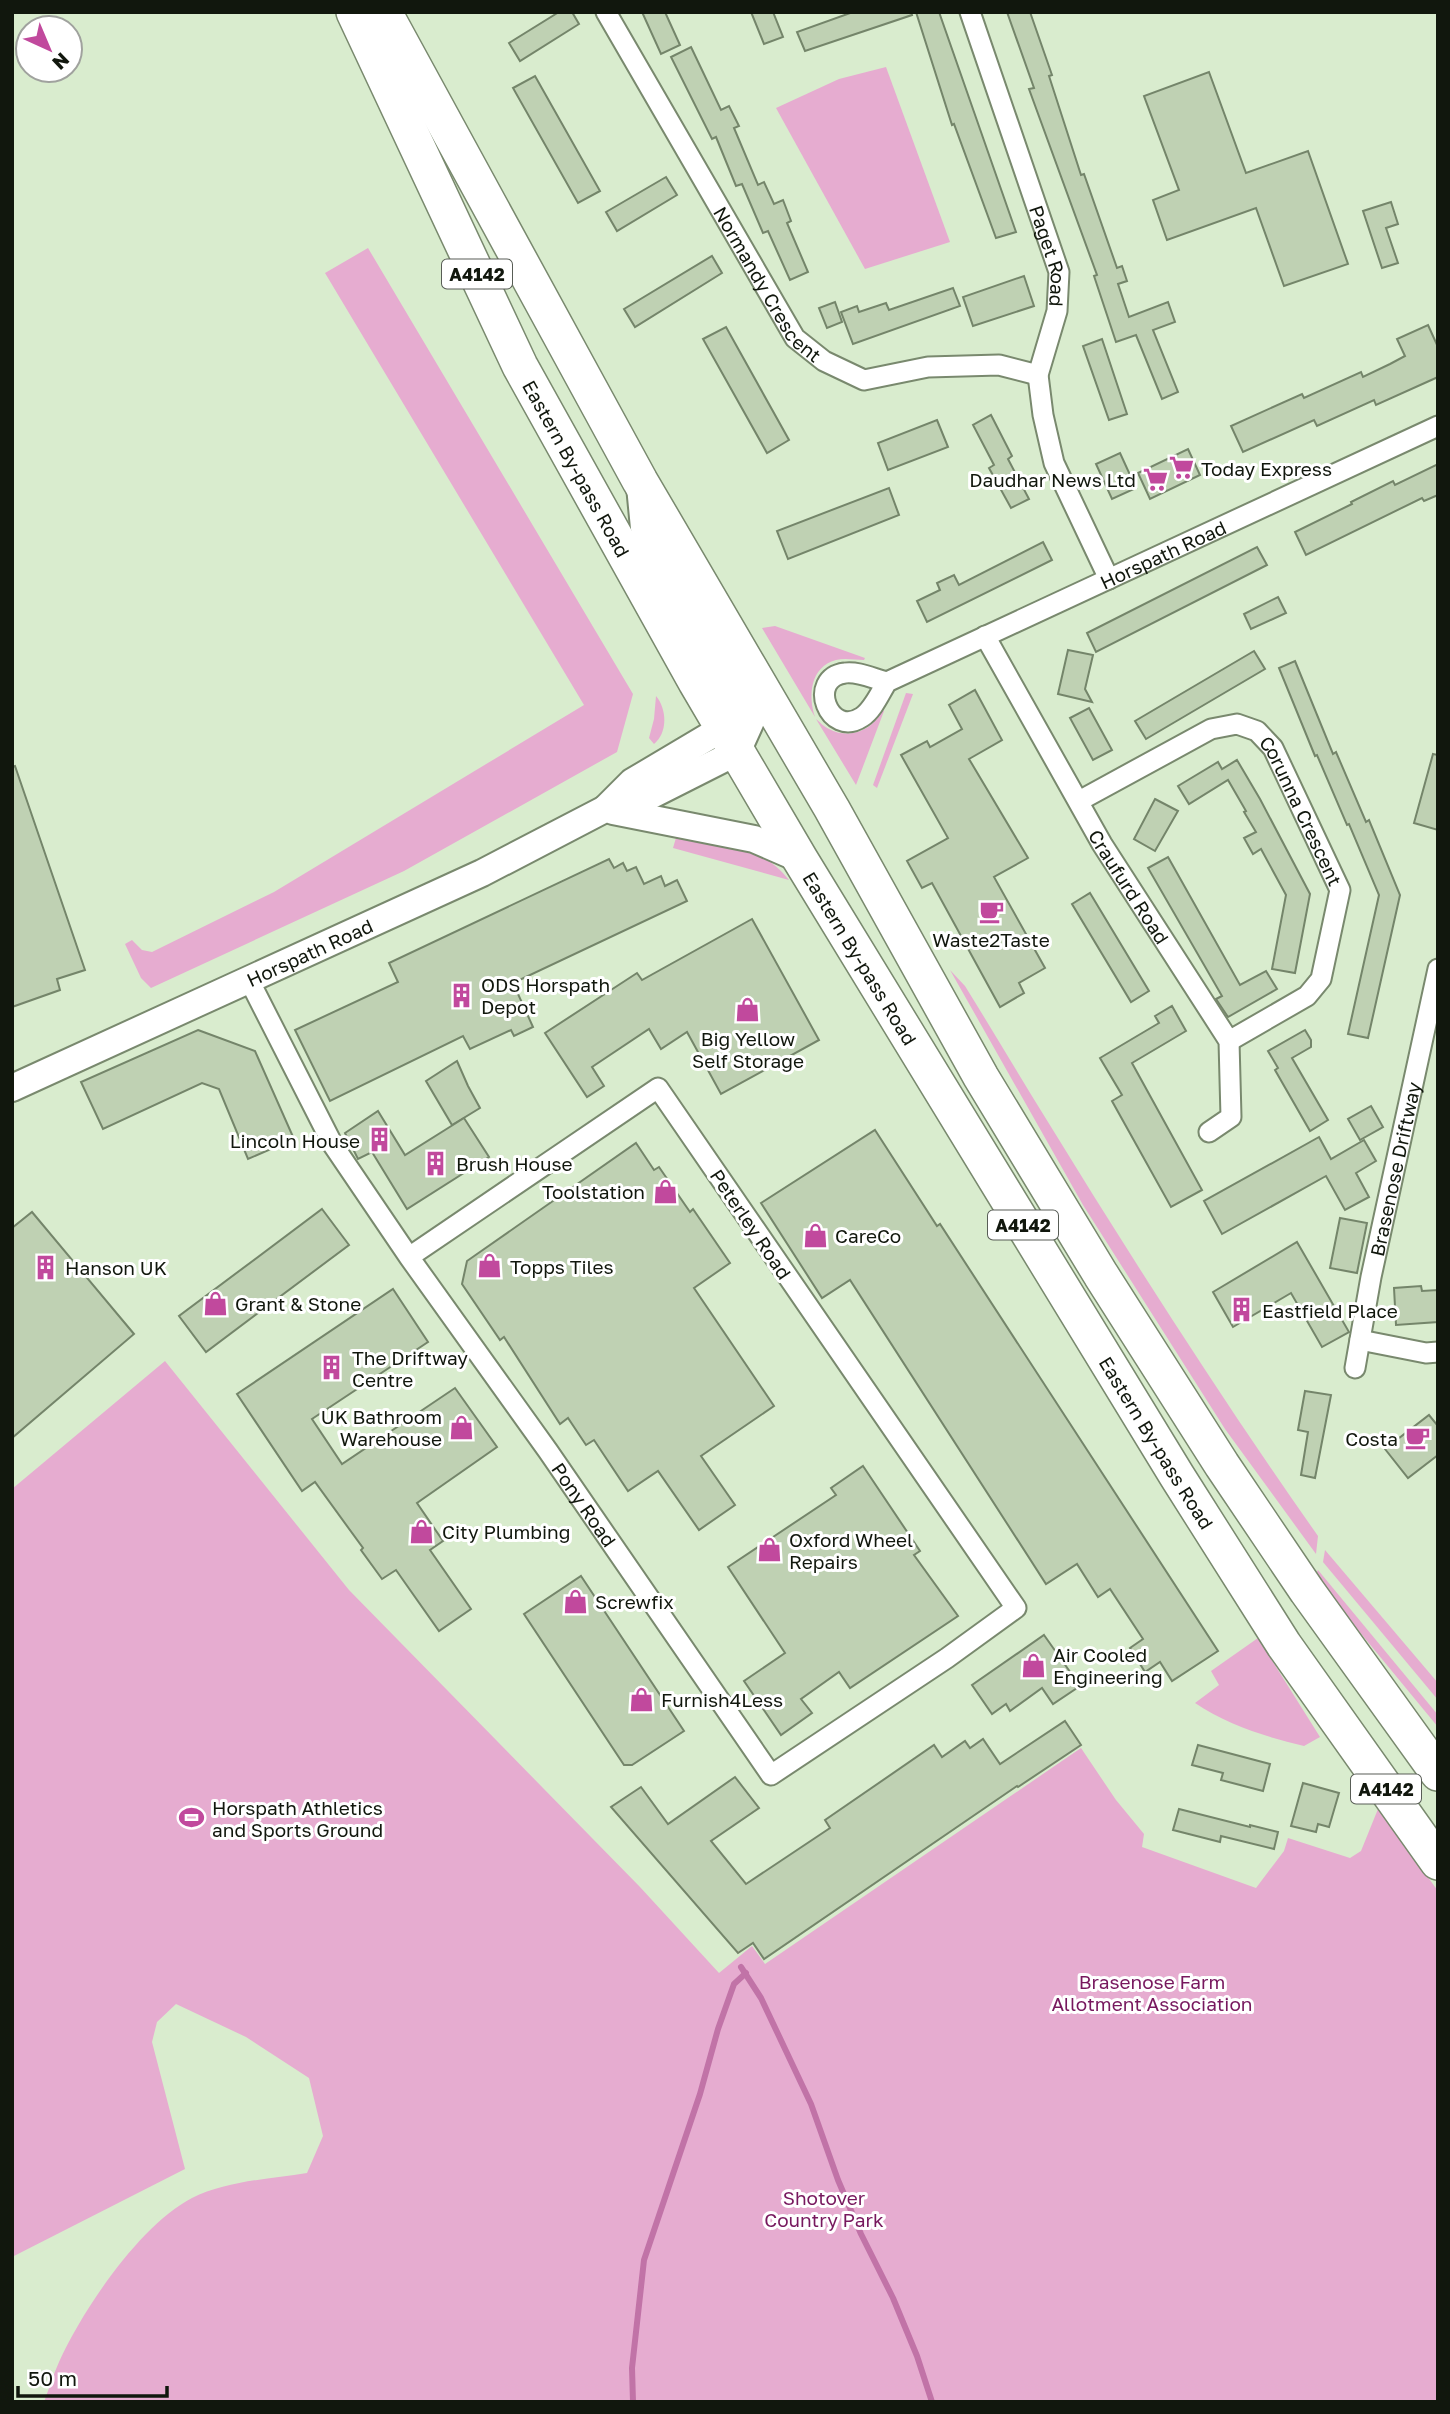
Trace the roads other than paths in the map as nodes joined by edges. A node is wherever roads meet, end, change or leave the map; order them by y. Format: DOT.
graph roads {
  1 [pos="354,12"];
  2 [pos="384,12"];
  3 [pos="606,12"];
  4 [pos="970,12"];
  5 [pos="1038,375"];
  6 [pos="1438,426"];
  7 [pos="1109,579"];
  8 [pos="985,636"];
  9 [pos="887,682"];
  10 [pos="749,733"];
  11 [pos="1079,801"];
  12 [pos="605,809"];
  13 [pos="800,859"];
  14 [pos="1438,972"];
  15 [pos="248,978"];
  16 [pos="1229,1041"];
  17 [pos="12,1088"];
  18 [pos="1209,1132"];
  19 [pos="409,1258"];
  20 [pos="1360,1339"];
  21 [pos="1438,1352"];
  22 [pos="1355,1368"];
  23 [pos="1016,1608"];
  24 [pos="1438,1773"];
  25 [pos="1438,1863"];
  1 -- 10 [label="highway, Eastern By-pass Road / A4142"];
  2 -- 10 [label="highway, Eastern By-pass Road / A4142"];
  3 -- 5 [label="street, Normandy Crescent"];
  4 -- 5 [label="street, Paget Road"];
  5 -- 7 [label="street, Paget Road"];
  6 -- 7 [label="street, Horspath Road"];
  7 -- 8 [label="street, Horspath Road"];
  8 -- 9 [label="street, Horspath Road"];
  8 -- 11 [label="street, Craufurd Road"];
  10 -- 12 [label="street, Horspath Road"];
  10 -- 13 [label="highway, Eastern By-pass Road / A4142"];
  10 -- 24 [label="highway, Eastern By-pass Road / A4142"];
  11 -- 16 [label="street, Craufurd Road"];
  11 -- 16 [label="street, Corunna Crescent"];
  12 -- 13 [label="street"];
  12 -- 15 [label="street, Horspath Road"];
  13 -- 25 [label="highway, Eastern By-pass Road / A4142"];
  14 -- 20 [label="street, Brasenose Driftway"];
  15 -- 17 [label="street, Horspath Road"];
  15 -- 19 [label="street, Pony Road"];
  16 -- 18 [label="street"];
  19 -- 23 [label="street, Pony Road"];
  19 -- 23 [label="street, Peterley Road"];
  20 -- 21 [label="street"];
  20 -- 22 [label="street, Brasenose Driftway"];
}
